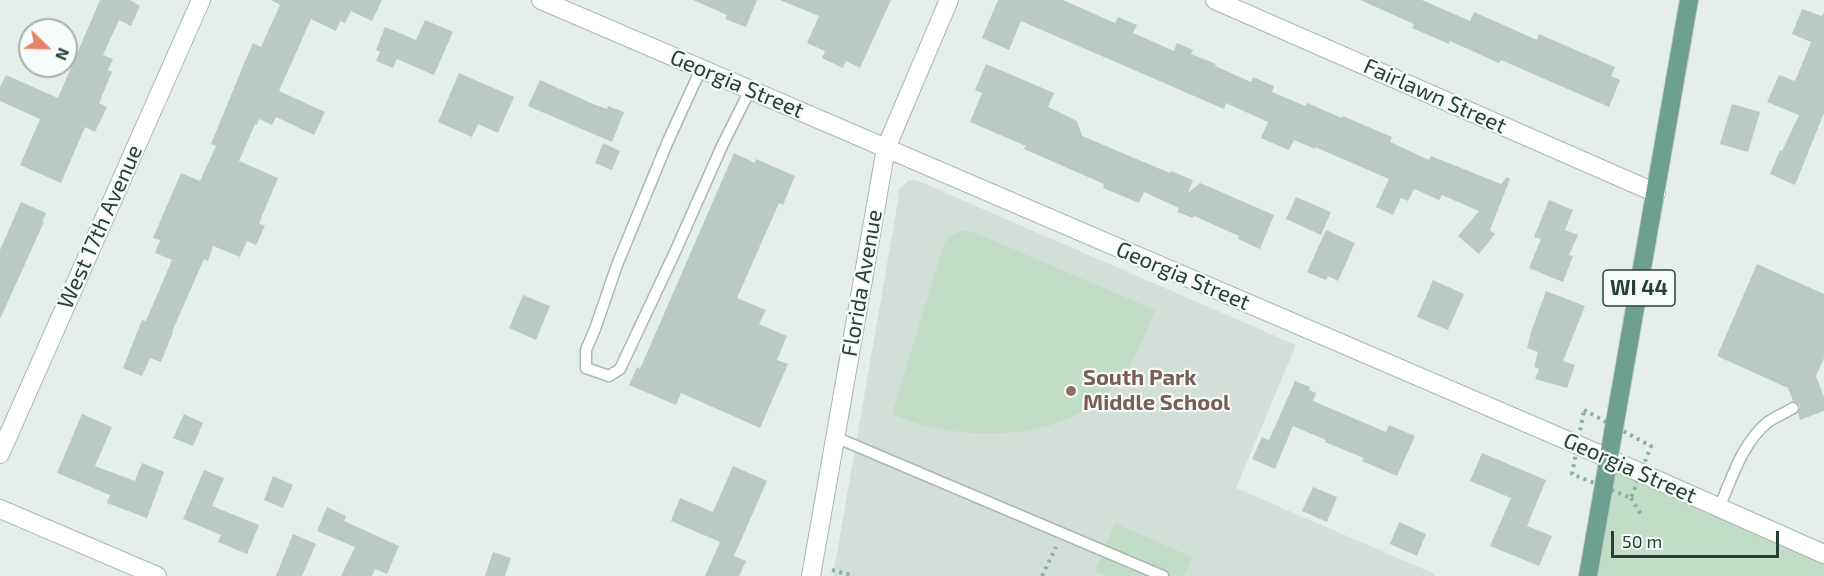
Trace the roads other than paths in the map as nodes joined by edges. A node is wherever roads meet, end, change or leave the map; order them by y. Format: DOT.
graph roads {
  1 [pos="201,0"];
  2 [pos="541,0"];
  3 [pos="949,0"];
  4 [pos="1215,0"];
  5 [pos="1689,0"];
  6 [pos="701,69"];
  7 [pos="750,90"];
  8 [pos="886,148"];
  9 [pos="1656,193"];
  10 [pos="1793,408"];
  11 [pos="835,437"];
  12 [pos="0,454"];
  13 [pos="1608,458"];
  14 [pos="1719,508"];
  15 [pos="0,509"];
  16 [pos="1824,554"];
  17 [pos="157,576"];
  18 [pos="811,576"];
  19 [pos="1163,576"];
  20 [pos="1588,576"];
  1 -- 12 [label="street, West 17th Avenue"];
  2 -- 6 [label="street, Georgia Street"];
  3 -- 8 [label="street, Florida Avenue"];
  4 -- 9 [label="street, Fairlawn Street"];
  5 -- 9 [label="main road, WI 44"];
  6 -- 7 [label="street, Georgia Street"];
  6 -- 7 [label="lane"];
  7 -- 8 [label="street, Georgia Street"];
  8 -- 11 [label="street, Florida Avenue"];
  8 -- 13 [label="street, Georgia Street"];
  9 -- 13 [label="main road, WI 44"];
  10 -- 14 [label="lane"];
  11 -- 18 [label="street, Florida Avenue"];
  11 -- 19 [label="lane"];
  13 -- 14 [label="street, Georgia Street"];
  13 -- 20 [label="main road, WI 44"];
  14 -- 16 [label="street, Georgia Street"];
  15 -- 17 [label="street"];
}
